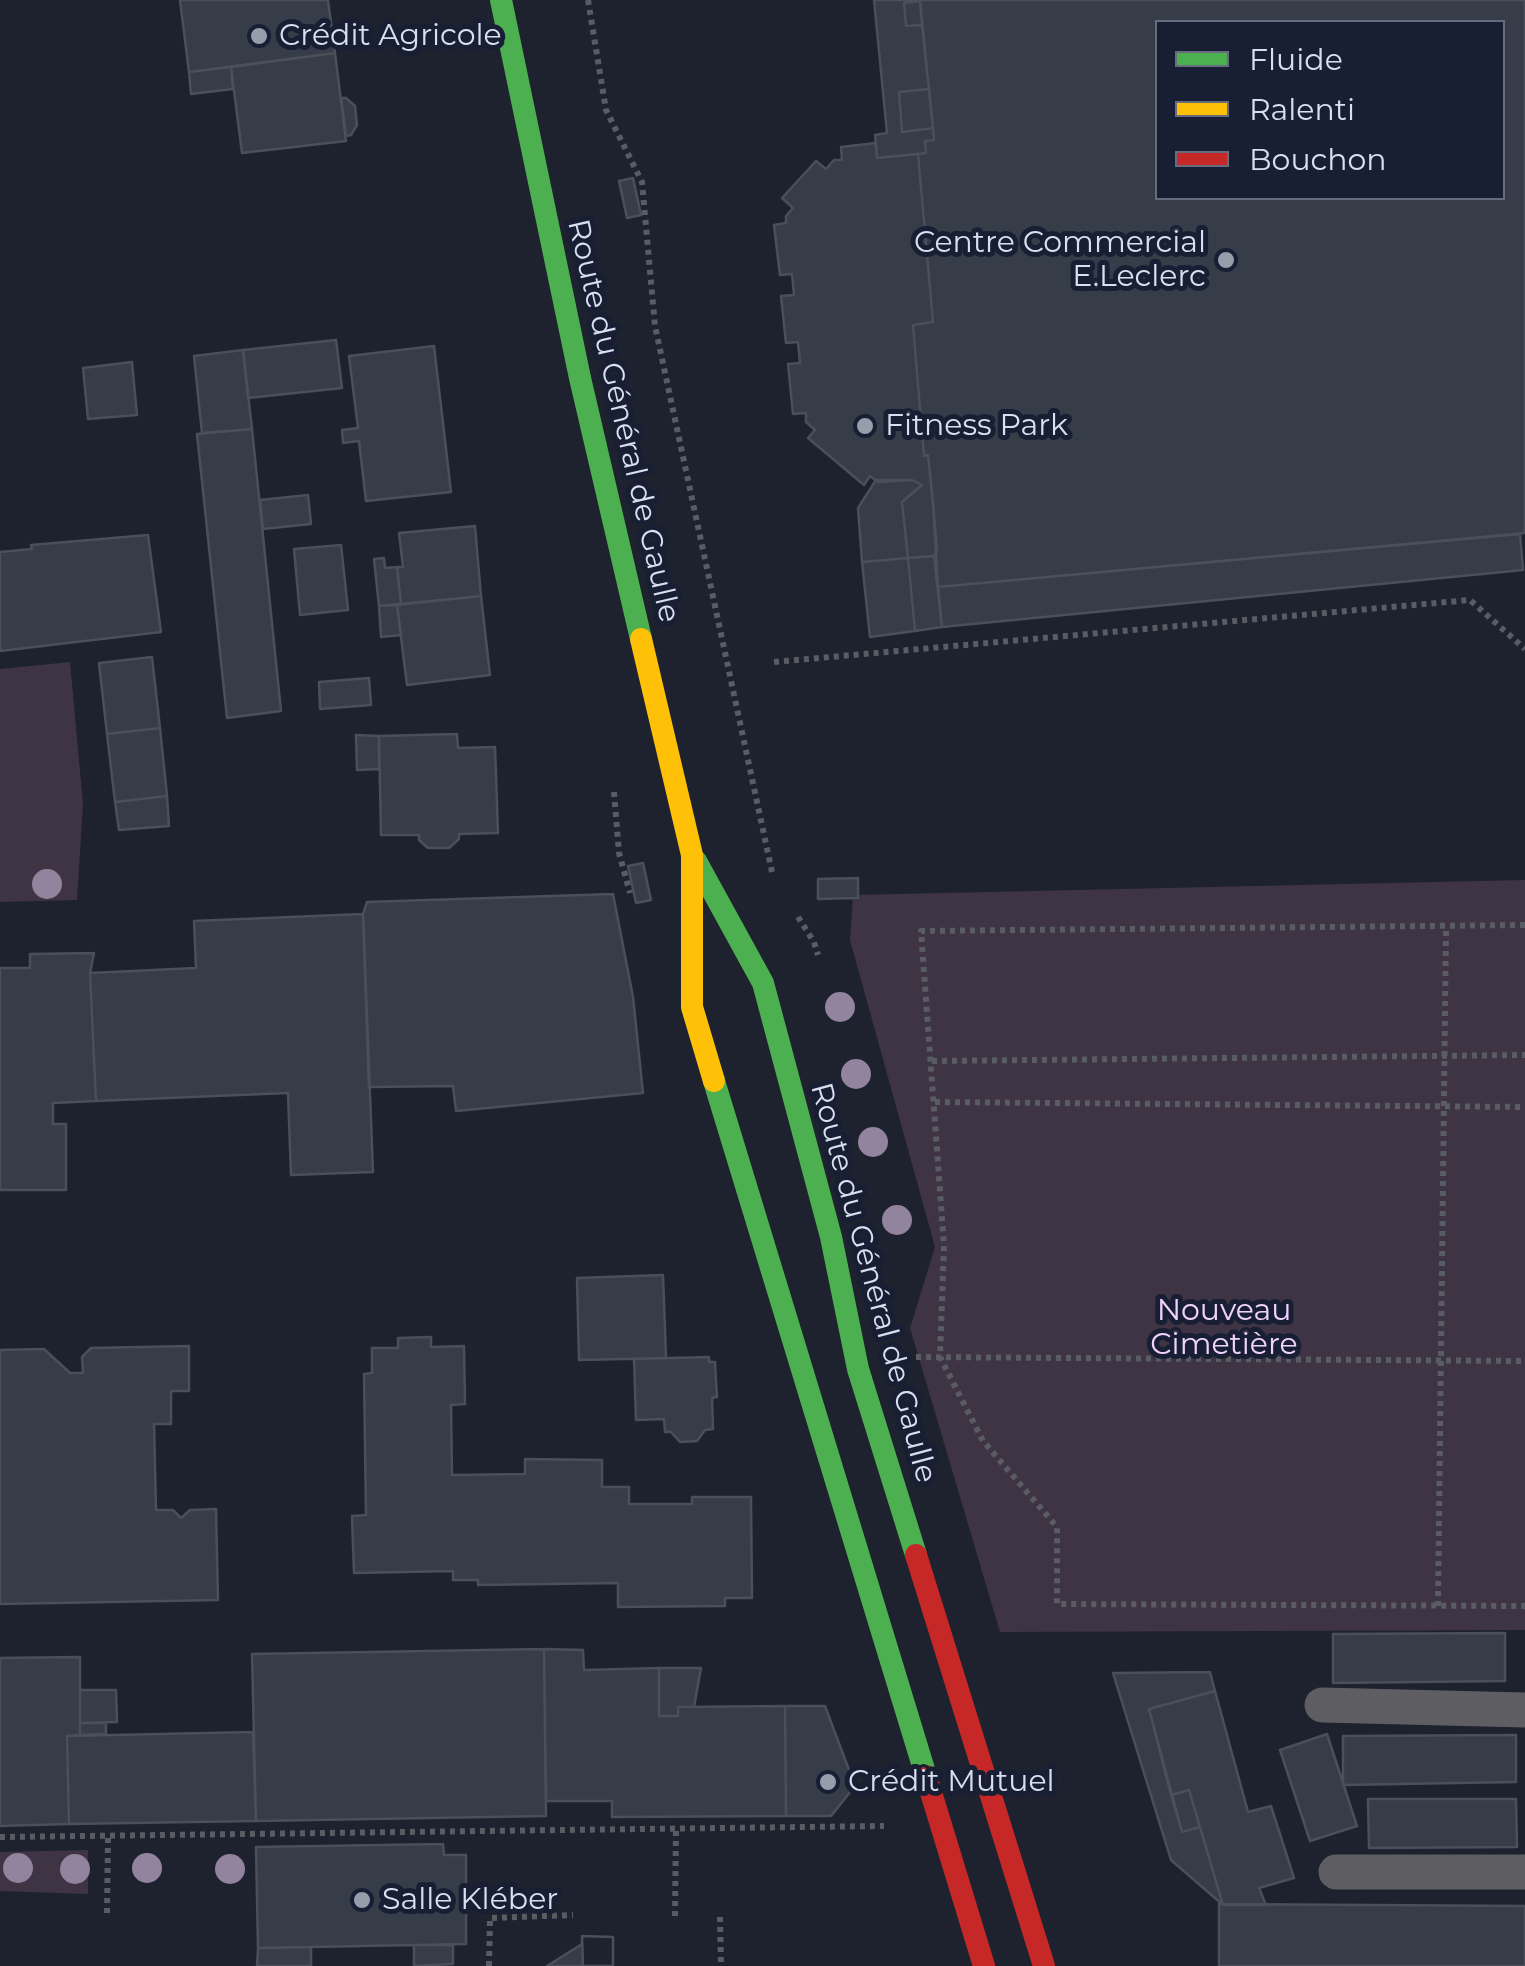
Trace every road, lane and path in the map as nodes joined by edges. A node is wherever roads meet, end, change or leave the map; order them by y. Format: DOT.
graph roads {
  1 [pos="500,0"];
  2 [pos="1525,649"];
  3 [pos="774,662"];
  4 [pos="692,855"];
  5 [pos="1525,925"];
  6 [pos="1446,926"];
  7 [pos="1525,1055"];
  8 [pos="1445,1056"];
  9 [pos="932,1061"];
  10 [pos="934,1102"];
  11 [pos="1444,1106"];
  12 [pos="1525,1106"];
  13 [pos="906,1357"];
  14 [pos="940,1357"];
  15 [pos="1441,1360"];
  16 [pos="1525,1360"];
  17 [pos="1438,1606"];
  18 [pos="1525,1606"];
  19 [pos="1322,1704"];
  20 [pos="1525,1710"];
  21 [pos="891,1826"];
  22 [pos="676,1828"];
  23 [pos="108,1836"];
  24 [pos="0,1837"];
  25 [pos="1336,1872"];
  26 [pos="1525,1872"];
  27 [pos="107,1913"];
  28 [pos="572,1915"];
  29 [pos="675,1916"];
  30 [pos="720,1916"];
  31 [pos="489,1966"];
  32 [pos="720,1966"];
  33 [pos="984,1966"];
  34 [pos="1044,1966"];
  1 -- 4 [label="main road, Route du Général de Gaulle"];
  2 -- 3 [label="path"];
  4 -- 33 [label="main road, Route du Général de Gaulle"];
  4 -- 34 [label="main road, Route du Général de Gaulle"];
  5 -- 6 [label="path"];
  6 -- 8 [label="path"];
  6 -- 9 [label="path"];
  7 -- 8 [label="path"];
  8 -- 9 [label="path"];
  8 -- 11 [label="path"];
  9 -- 10 [label="path"];
  10 -- 11 [label="path"];
  10 -- 14 [label="path"];
  11 -- 12 [label="path"];
  11 -- 15 [label="path"];
  13 -- 14 [label="path"];
  14 -- 15 [label="path"];
  14 -- 17 [label="path"];
  15 -- 16 [label="path"];
  15 -- 17 [label="path"];
  17 -- 18 [label="path"];
  19 -- 20 [label="lane"];
  21 -- 22 [label="path"];
  22 -- 23 [label="path"];
  22 -- 29 [label="path"];
  23 -- 24 [label="path"];
  23 -- 27 [label="path"];
  25 -- 26 [label="lane"];
  28 -- 31 [label="path"];
  30 -- 32 [label="path"];
}
